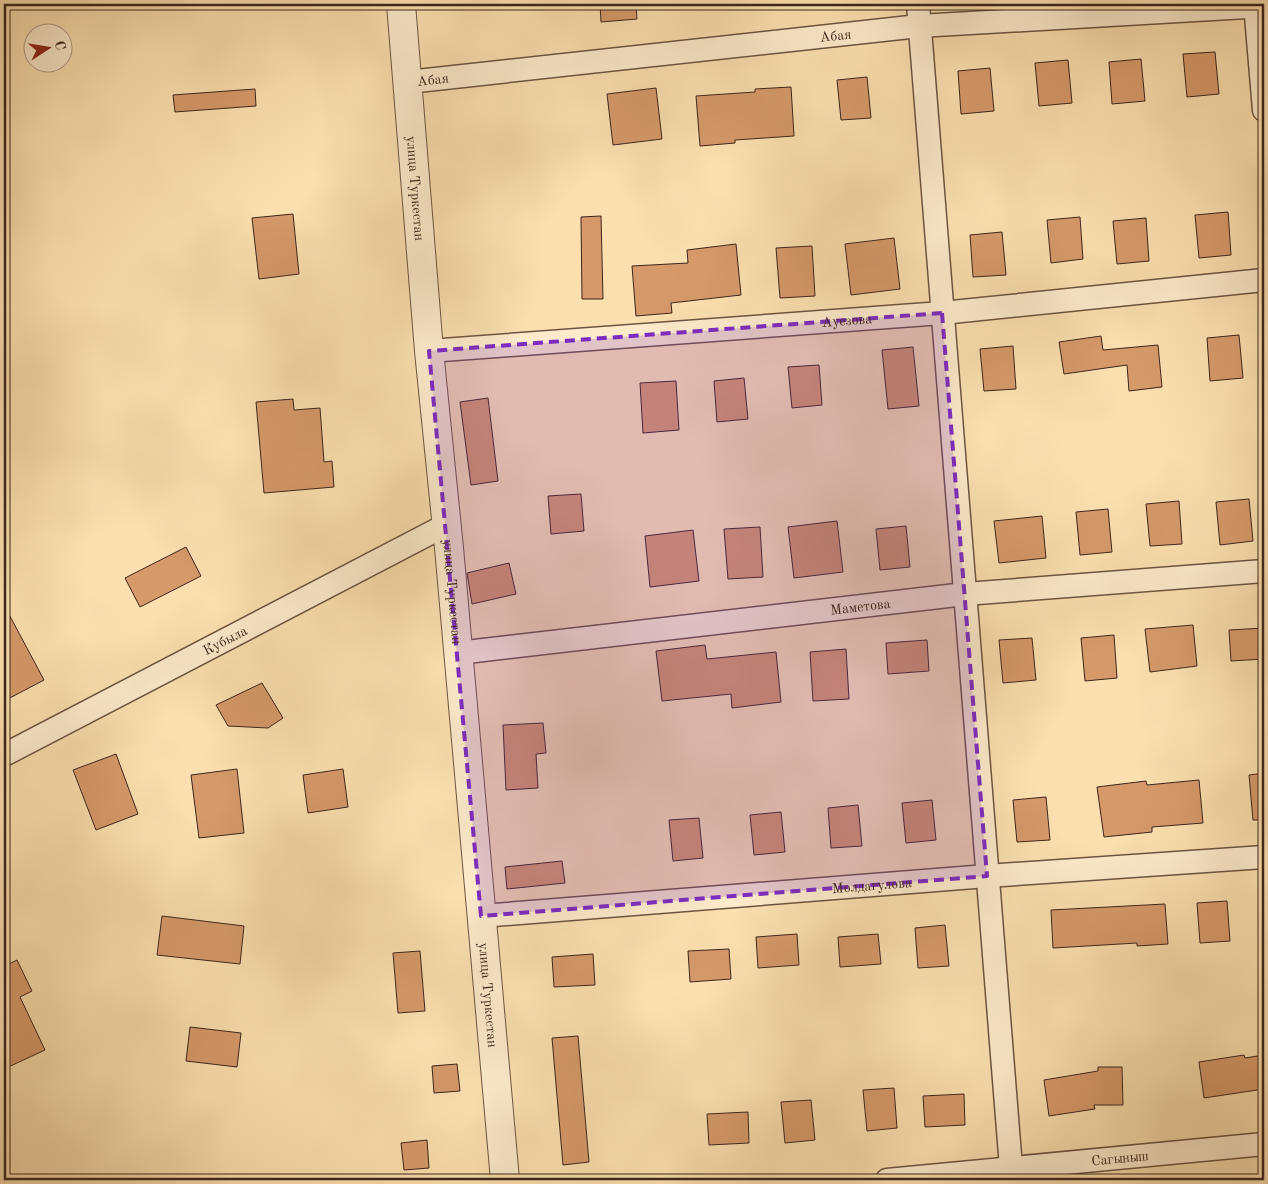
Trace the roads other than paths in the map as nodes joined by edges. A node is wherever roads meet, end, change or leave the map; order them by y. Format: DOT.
graph roads {
  1 [pos="401,4"];
  2 [pos="1258,6"];
  3 [pos="918,15"];
  4 [pos="408,82"];
  5 [pos="1264,110"];
  6 [pos="1264,280"];
  7 [pos="942,313"];
  8 [pos="429,351"];
  9 [pos="446,524"];
  10 [pos="1264,571"];
  11 [pos="965,594"];
  12 [pos="458,653"];
  13 [pos="4,755"];
  14 [pos="1264,857"];
  15 [pos="987,876"];
  16 [pos="481,916"];
  17 [pos="1264,1144"];
  18 [pos="1011,1174"];
  19 [pos="505,1180"];
  20 [pos="887,1180"];
  1 -- 4 [label="street, улица Туркестан"];
  2 -- 3 [label="street, Абая"];
  2 -- 5 [label="street"];
  3 -- 4 [label="street, Абая"];
  3 -- 7 [label="street"];
  4 -- 8 [label="street, улица Туркестан"];
  6 -- 7 [label="street, Ауезова"];
  7 -- 8 [label="street, Ауезова"];
  7 -- 11 [label="street"];
  8 -- 9 [label="street, улица Туркестан"];
  9 -- 12 [label="street, улица Туркестан"];
  9 -- 13 [label="street, Кубыла"];
  10 -- 11 [label="street, Маметова"];
  11 -- 12 [label="street, Маметова"];
  11 -- 15 [label="street"];
  12 -- 16 [label="street, улица Туркестан"];
  14 -- 15 [label="street, Молдагулова"];
  15 -- 16 [label="street, Молдагулова"];
  15 -- 18 [label="street"];
  16 -- 19 [label="street, улица Туркестан"];
  17 -- 18 [label="street, Сагыныш"];
  18 -- 20 [label="street, Сагыныш"];
}
